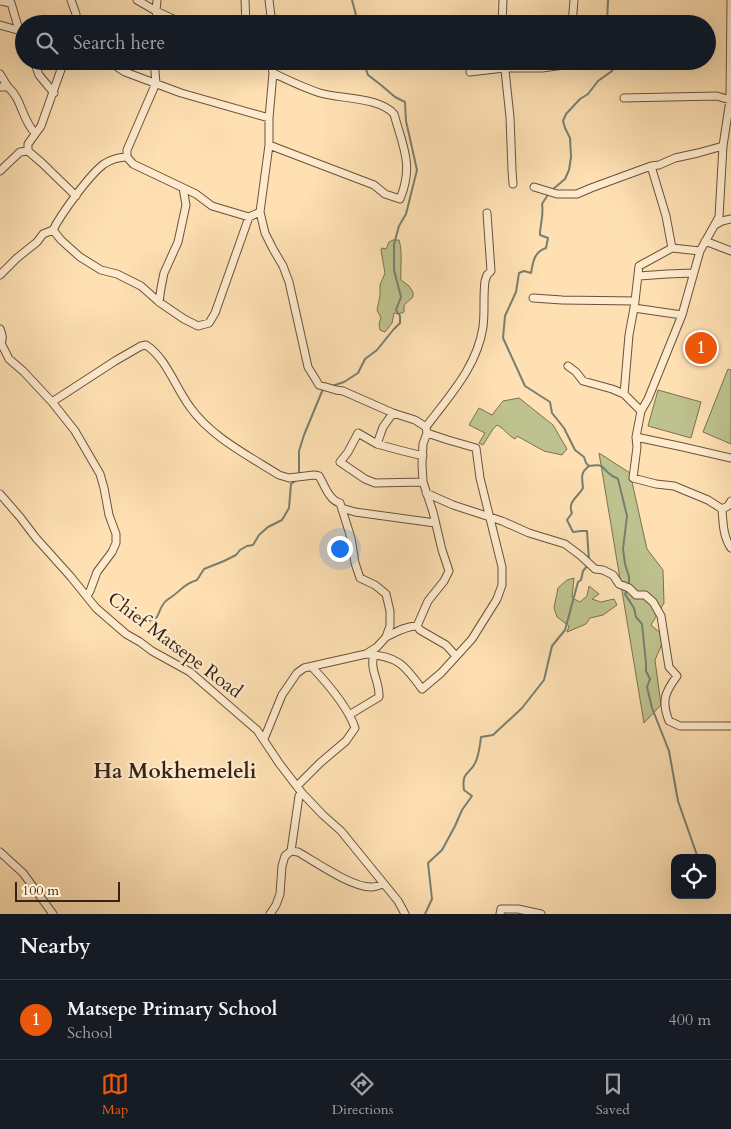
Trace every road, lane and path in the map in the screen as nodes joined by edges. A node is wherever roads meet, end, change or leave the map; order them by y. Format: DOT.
graph roads {
  1 [pos="71,0"];
  2 [pos="137,0"];
  3 [pos="157,0"];
  4 [pos="245,0"];
  5 [pos="270,0"];
  6 [pos="503,0"];
  7 [pos="574,0"];
  8 [pos="731,0"];
  9 [pos="0,1"];
  10 [pos="156,11"];
  11 [pos="15,15"];
  12 [pos="76,15"];
  13 [pos="157,15"];
  14 [pos="165,15"];
  15 [pos="246,15"];
  16 [pos="271,15"];
  17 [pos="502,15"];
  18 [pos="573,15"];
  19 [pos="0,25"];
  20 [pos="15,29"];
  21 [pos="37,70"];
  22 [pos="61,70"];
  23 [pos="122,70"];
  24 [pos="155,70"];
  25 [pos="272,70"];
  26 [pos="480,70"];
  27 [pos="505,70"];
  28 [pos="470,72"];
  29 [pos="273,73"];
  30 [pos="0,74"];
  31 [pos="156,84"];
  32 [pos="4,87"];
  33 [pos="54,93"];
  34 [pos="624,98"];
  35 [pos="730,100"];
  36 [pos="269,118"];
  37 [pos="36,132"];
  38 [pos="269,145"];
  39 [pos="722,146"];
  40 [pos="28,151"];
  41 [pos="127,157"];
  42 [pos="651,166"];
  43 [pos="0,171"];
  44 [pos="513,184"];
  45 [pos="534,187"];
  46 [pos="182,188"];
  47 [pos="76,196"];
  48 [pos="260,212"];
  49 [pos="487,213"];
  50 [pos="249,217"];
  51 [pos="731,219"];
  52 [pos="715,225"];
  53 [pos="53,230"];
  54 [pos="705,241"];
  55 [pos="672,248"];
  56 [pos="700,251"];
  57 [pos="731,251"];
  58 [pos="693,273"];
  59 [pos="0,275"];
  60 [pos="639,276"];
  61 [pos="534,298"];
  62 [pos="159,302"];
  63 [pos="635,304"];
  64 [pos="682,315"];
  65 [pos="0,329"];
  66 [pos="1,343"];
  67 [pos="568,366"];
  68 [pos="624,394"];
  69 [pos="648,399"];
  70 [pos="632,401"];
  71 [pos="52,402"];
  72 [pos="641,411"];
  73 [pos="393,413"];
  74 [pos="426,430"];
  75 [pos="636,437"];
  76 [pos="377,444"];
  77 [pos="423,456"];
  78 [pos="731,458"];
  79 [pos="423,482"];
  80 [pos="426,492"];
  81 [pos="0,494"];
  82 [pos="731,501"];
  83 [pos="722,509"];
  84 [pos="342,510"];
  85 [pos="490,517"];
  86 [pos="435,523"];
  87 [pos="731,548"];
  88 [pos="87,596"];
  89 [pos="417,626"];
  90 [pos="386,637"];
  91 [pos="366,654"];
  92 [pos="374,655"];
  93 [pos="456,656"];
  94 [pos="312,667"];
  95 [pos="349,715"];
  96 [pos="731,726"];
  97 [pos="264,740"];
  98 [pos="300,789"];
  99 [pos="291,851"];
  100 [pos="0,852"];
  101 [pos="384,884"];
  102 [pos="53,914"];
  103 [pos="270,914"];
  104 [pos="405,914"];
  105 [pos="500,914"];
  106 [pos="541,914"];
  1 -- 12 [label="street"];
  2 -- 10 [label="street"];
  3 -- 10 [label="street"];
  4 -- 15 [label="street"];
  5 -- 16 [label="street"];
  6 -- 17 [label="street"];
  7 -- 18 [label="street"];
  8 -- 35 [label="street"];
  9 -- 11 [label="street"];
  10 -- 13 [label="street"];
  10 -- 14 [label="street"];
  19 -- 20 [label="street"];
  21 -- 33 [label="street"];
  22 -- 33 [label="street"];
  23 -- 31 [label="street"];
  24 -- 31 [label="street"];
  25 -- 29 [label="street"];
  26 -- 28 [label="street"];
  27 -- 44 [label="street"];
  29 -- 36 [label="street"];
  29 -- 38 [label="street"];
  30 -- 32 [label="street"];
  31 -- 36 [label="street"];
  31 -- 41 [label="street"];
  32 -- 37 [label="street"];
  33 -- 37 [label="street"];
  34 -- 35 [label="street"];
  35 -- 39 [label="street"];
  36 -- 38 [label="street"];
  37 -- 40 [label="street"];
  38 -- 48 [label="street"];
  39 -- 42 [label="street"];
  39 -- 52 [label="street"];
  40 -- 43 [label="street"];
  40 -- 47 [label="street"];
  41 -- 46 [label="street"];
  41 -- 47 [label="street"];
  42 -- 45 [label="street"];
  42 -- 55 [label="street"];
  46 -- 50 [label="street"];
  46 -- 62 [label="street"];
  47 -- 53 [label="street"];
  48 -- 50 [label="street"];
  48 -- 73 [label="street"];
  49 -- 74 [label="street"];
  50 -- 62 [label="street"];
  51 -- 52 [label="street"];
  52 -- 54 [label="street"];
  53 -- 59 [label="street"];
  53 -- 62 [label="street"];
  54 -- 56 [label="street"];
  54 -- 57 [label="street"];
  55 -- 56 [label="street"];
  55 -- 60 [label="street"];
  56 -- 58 [label="street"];
  58 -- 60 [label="street"];
  58 -- 64 [label="street"];
  60 -- 63 [label="street"];
  61 -- 63 [label="street"];
  63 -- 64 [label="street"];
  63 -- 68 [label="street"];
  64 -- 69 [label="street"];
  65 -- 66 [label="street"];
  66 -- 71 [label="street"];
  67 -- 68 [label="street"];
  68 -- 70 [label="street"];
  69 -- 70 [label="street"];
  69 -- 72 [label="street"];
  70 -- 72 [label="street"];
  71 -- 84 [label="street"];
  71 -- 88 [label="street"];
  72 -- 75 [label="street"];
  73 -- 74 [label="street"];
  73 -- 76 [label="street"];
  74 -- 77 [label="street"];
  74 -- 85 [label="street"];
  75 -- 78 [label="street"];
  75 -- 83 [label="street"];
  76 -- 77 [label="street"];
  76 -- 79 [label="street"];
  77 -- 79 [label="street"];
  79 -- 80 [label="street"];
  80 -- 85 [label="street"];
  80 -- 86 [label="street"];
  81 -- 88 [label="street, Chief Matsepe Road"];
  82 -- 83 [label="street"];
  83 -- 87 [label="street"];
  84 -- 86 [label="street"];
  84 -- 90 [label="street"];
  85 -- 93 [label="street"];
  85 -- 96 [label="street"];
  86 -- 89 [label="street"];
  88 -- 97 [label="street, Chief Matsepe Road"];
  89 -- 90 [label="street"];
  89 -- 93 [label="street"];
  90 -- 91 [label="street"];
  91 -- 92 [label="street"];
  91 -- 94 [label="street"];
  92 -- 93 [label="street"];
  92 -- 95 [label="street"];
  94 -- 95 [label="street"];
  94 -- 97 [label="street"];
  95 -- 98 [label="street"];
  97 -- 98 [label="street, Chief Matsepe Road"];
  98 -- 99 [label="street"];
  98 -- 101 [label="street, Chief Matsepe Road"];
  99 -- 101 [label="street"];
  99 -- 103 [label="street"];
  100 -- 102 [label="street"];
  101 -- 104 [label="street, Chief Matsepe Road"];
  105 -- 106 [label="street"];
}
